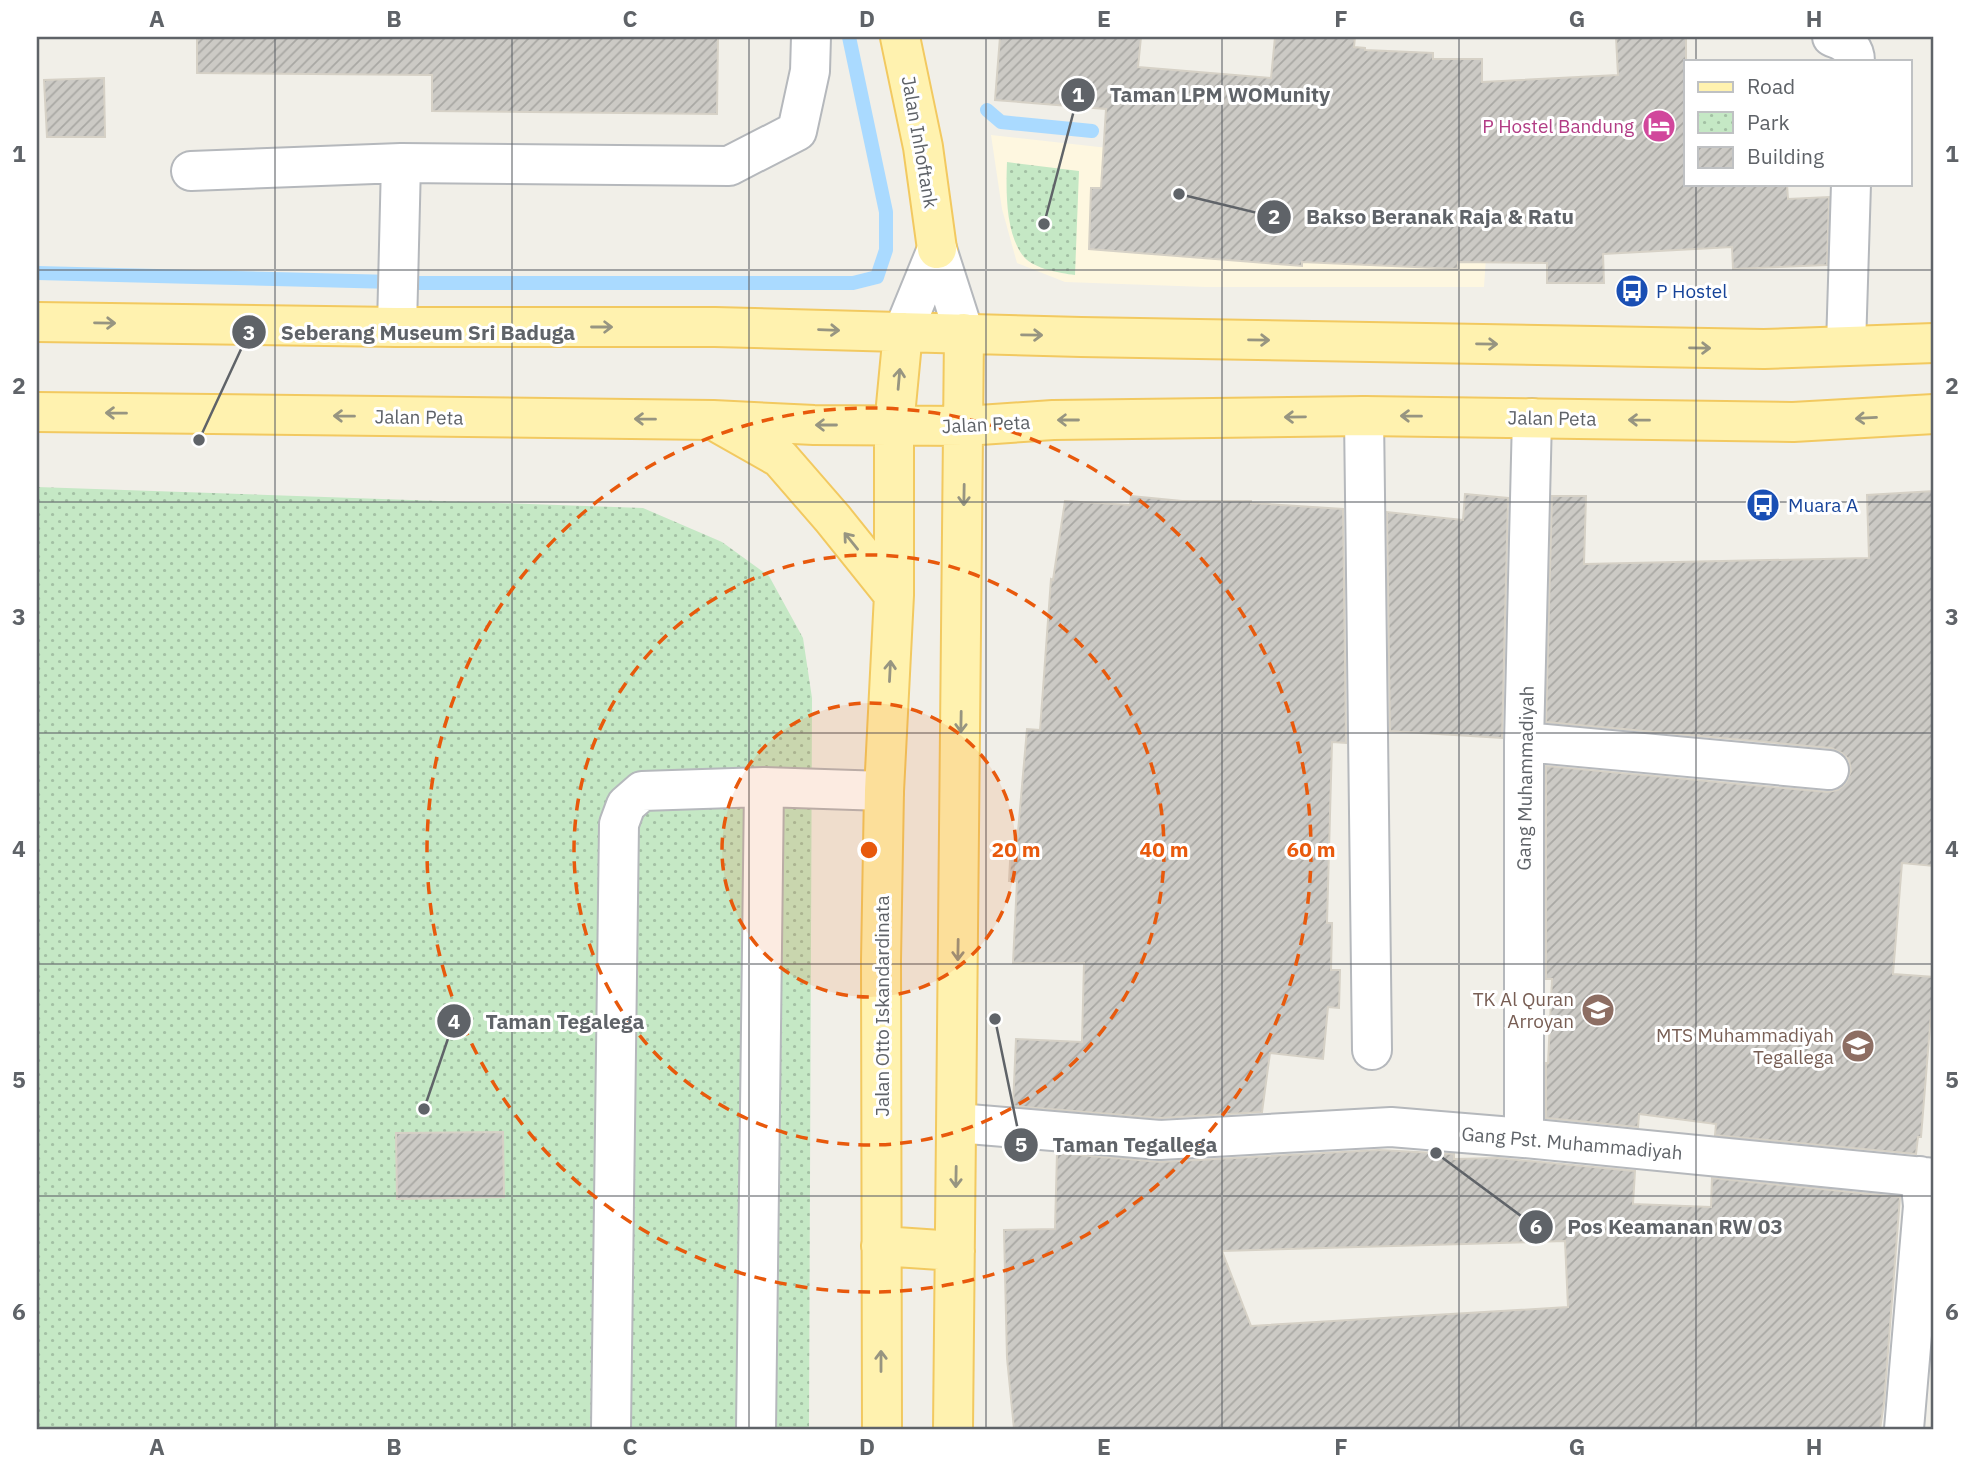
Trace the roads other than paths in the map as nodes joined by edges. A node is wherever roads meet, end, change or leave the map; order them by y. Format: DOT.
graph roads {
  1 [pos="811,37"];
  2 [pos="900,37"];
  3 [pos="1832,37"];
  4 [pos="1855,60"];
  5 [pos="401,163"];
  6 [pos="191,171"];
  7 [pos="1851,186"];
  8 [pos="937,248"];
  9 [pos="37,322"];
  10 [pos="397,327"];
  11 [pos="903,332"];
  12 [pos="964,333"];
  13 [pos="1934,343"];
  14 [pos="1846,346"];
  15 [pos="37,412"];
  16 [pos="1934,415"];
  17 [pos="1364,416"];
  18 [pos="1532,418"];
  19 [pos="713,420"];
  20 [pos="894,425"];
  21 [pos="965,426"];
  22 [pos="894,595"];
  23 [pos="1524,742"];
  24 [pos="1829,770"];
  25 [pos="764,788"];
  26 [pos="884,791"];
  27 [pos="1372,1049"];
  28 [pos="957,1123"];
  29 [pos="1524,1138"];
  30 [pos="1927,1177"];
  31 [pos="881,1245"];
  32 [pos="955,1251"];
  33 [pos="611,1429"];
  34 [pos="756,1429"];
  35 [pos="881,1429"];
  36 [pos="953,1429"];
  37 [pos="1904,1429"];
  1 -- 5 [label="street"];
  2 -- 8 [label="main road, Jalan Inhoftank"];
  3 -- 4 [label="street"];
  5 -- 6 [label="street"];
  5 -- 10 [label="street"];
  7 -- 14 [label="street"];
  8 -- 11 [label="street"];
  8 -- 12 [label="street, Jalan Inhoftank"];
  9 -- 10 [label="main road, one-way"];
  10 -- 11 [label="main road, one-way"];
  11 -- 12 [label="main road"];
  20 -- 11 [label="main road, Jalan Otto Iskandardinata, one-way"];
  12 -- 14 [label="main road, one-way"];
  12 -- 21 [label="main road"];
  13 -- 14 [label="main road"];
  19 -- 15 [label="main road, Jalan Peta, one-way"];
  16 -- 18 [label="main road, Jalan Peta, one-way"];
  18 -- 17 [label="main road, Jalan Peta, one-way"];
  17 -- 21 [label="main road, Jalan Peta, one-way"];
  17 -- 27 [label="street"];
  18 -- 23 [label="street, Gang Muhammadiyah"];
  20 -- 19 [label="main road, Jalan Peta, one-way"];
  22 -- 19 [label="main road, one-way"];
  20 -- 21 [label="main road, Jalan Peta"];
  20 -- 22 [label="main road, Jalan Otto Iskandardinata"];
  21 -- 28 [label="main road, one-way"];
  26 -- 22 [label="main road, Jalan Otto Iskandardinata, one-way"];
  23 -- 24 [label="street"];
  23 -- 29 [label="street, Gang Muhammadiyah"];
  25 -- 26 [label="street"];
  25 -- 33 [label="street"];
  25 -- 34 [label="street"];
  26 -- 31 [label="main road, Jalan Otto Iskandardinata"];
  28 -- 29 [label="street, Gang Pst. Muhammadiyah"];
  28 -- 32 [label="main road, one-way"];
  29 -- 30 [label="street, Gang Pst. Muhammadiyah"];
  30 -- 37 [label="street"];
  31 -- 32 [label="main road"];
  35 -- 31 [label="main road, Jalan Otto Iskandardinata, one-way"];
  32 -- 36 [label="main road"];
}
